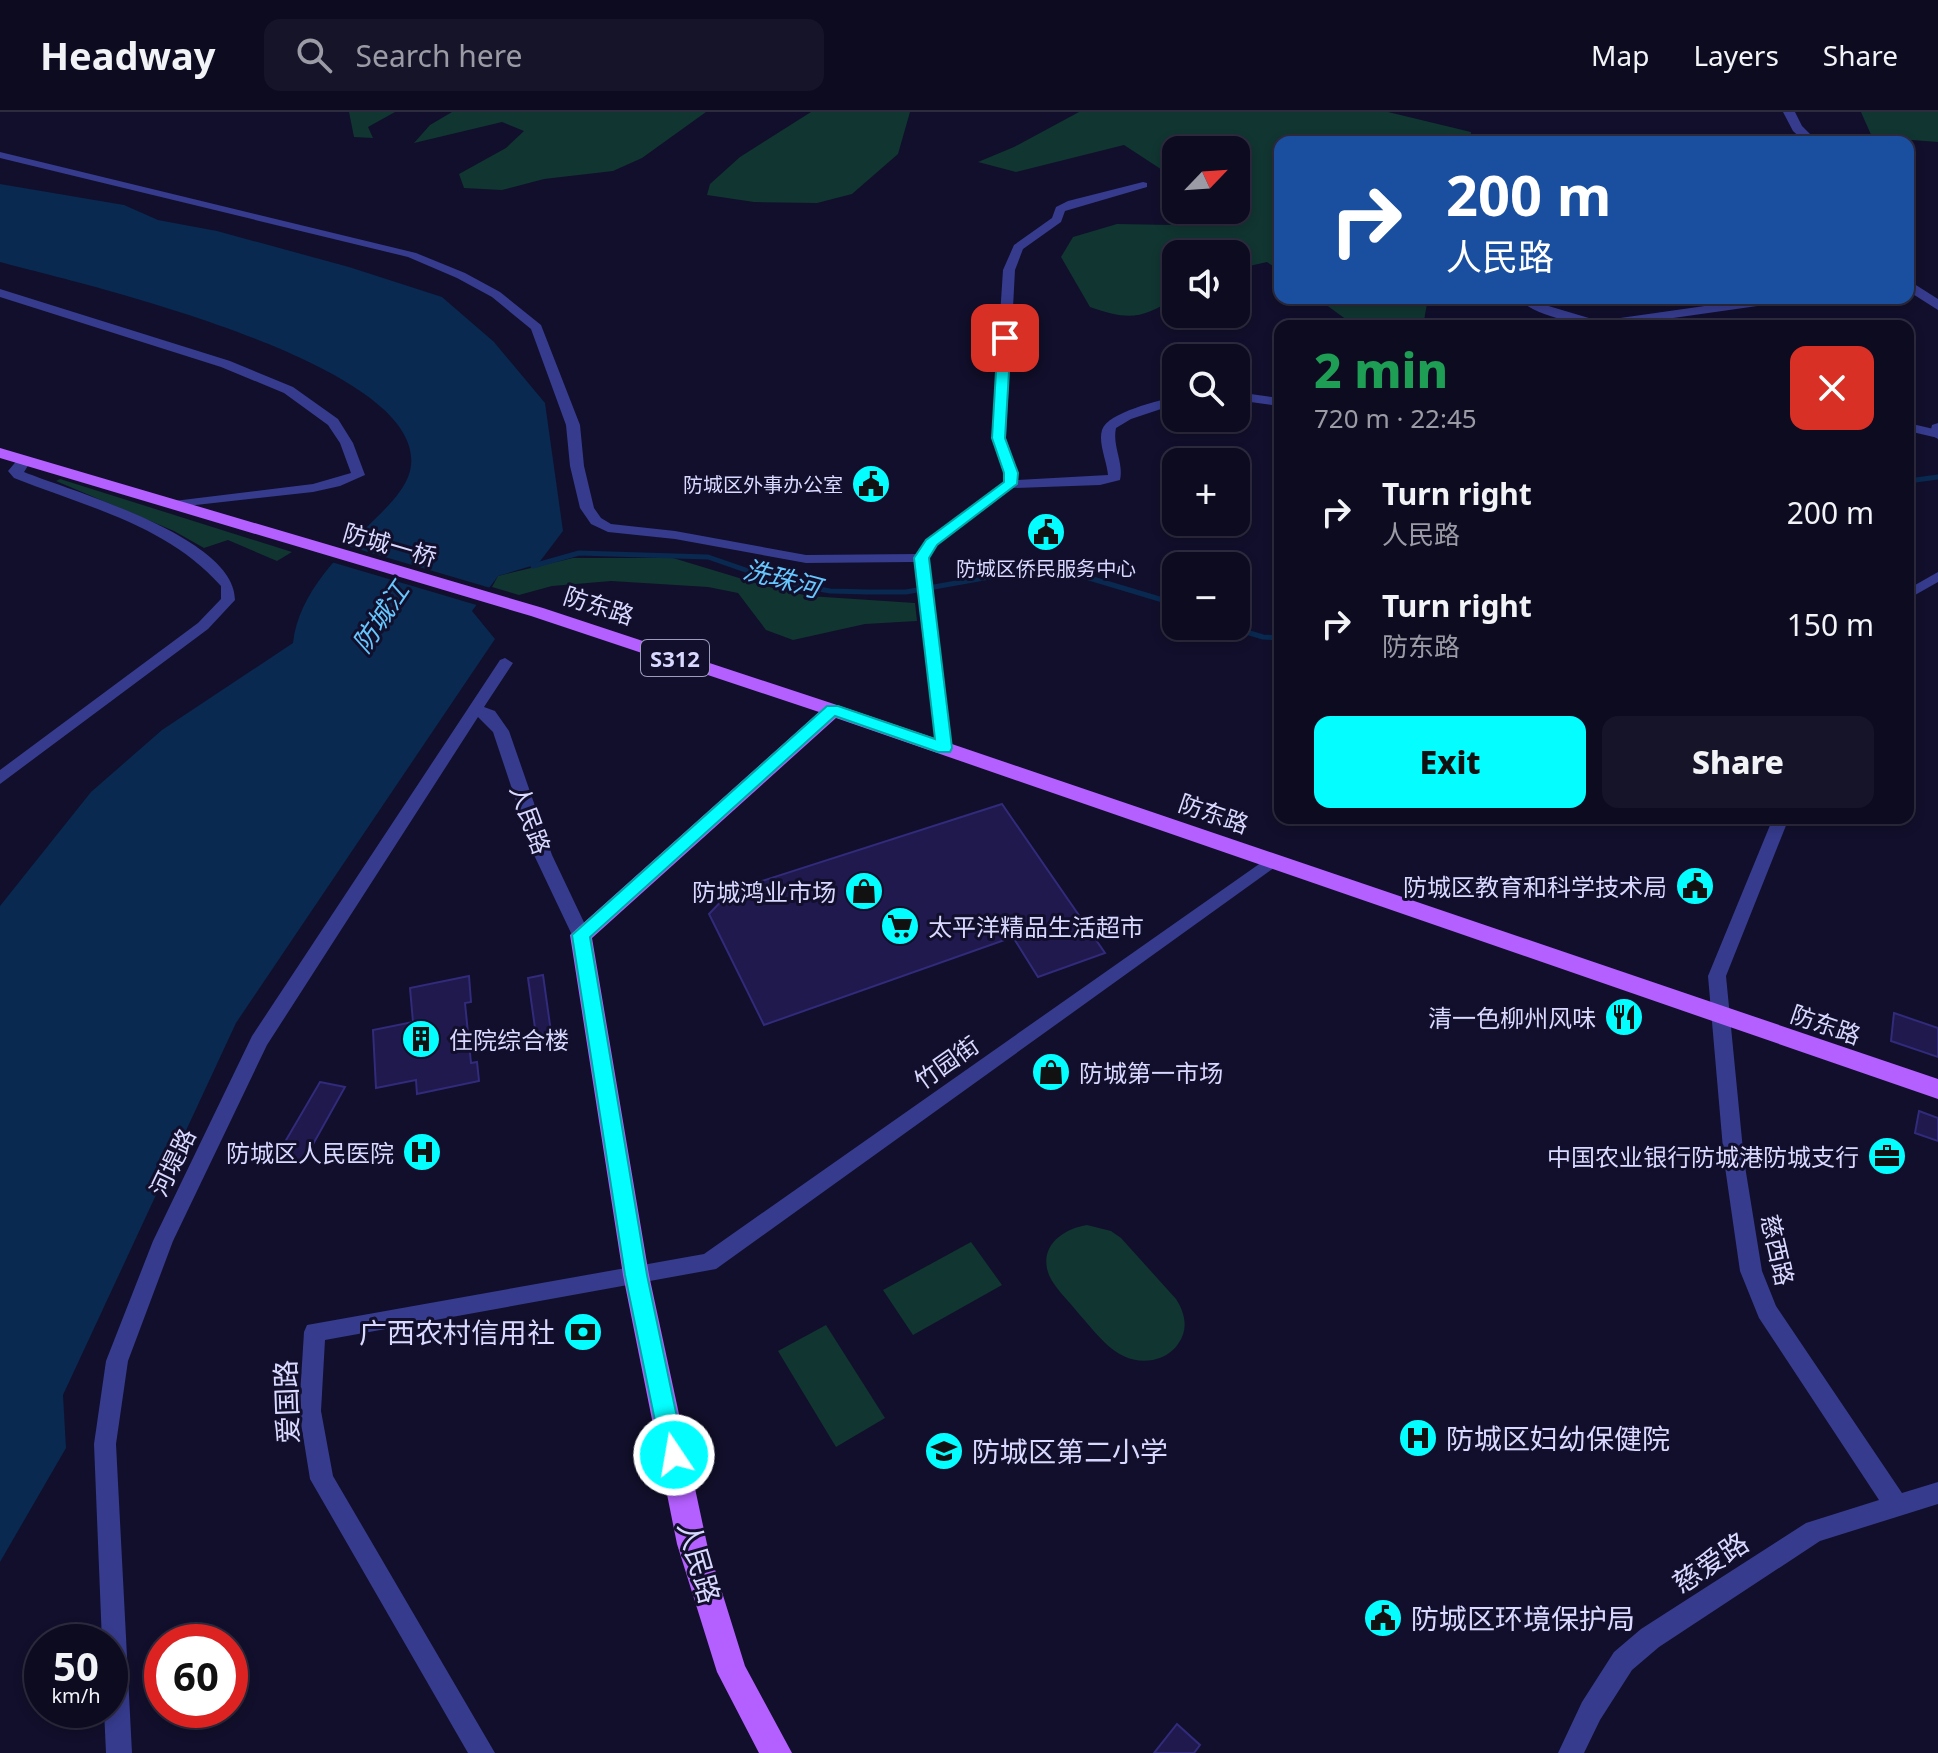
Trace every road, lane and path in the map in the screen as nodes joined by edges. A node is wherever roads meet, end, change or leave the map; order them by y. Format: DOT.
graph roads {
  1 [pos="1789,112"];
  2 [pos="1806,136"];
  3 [pos="0,155"];
  4 [pos="1143,185"];
  5 [pos="1914,288"];
  6 [pos="0,293"];
  7 [pos="1530,304"];
  8 [pos="1744,304"];
  9 [pos="1938,306"];
  10 [pos="1582,320"];
  11 [pos="1634,320"];
  12 [pos="1250,398"];
  13 [pos="1274,401"];
  14 [pos="1162,406"];
  15 [pos="1914,428"];
  16 [pos="1938,428"];
  17 [pos="1938,434"];
  18 [pos="0,453"];
  19 [pos="24,461"];
  20 [pos="1010,484"];
  21 [pos="174,505"];
  22 [pos="921,558"];
  23 [pos="1938,576"];
  24 [pos="1914,591"];
  25 [pos="516,606"];
  26 [pos="505,663"];
  27 [pos="477,710"];
  28 [pos="833,710"];
  29 [pos="944,748"];
  30 [pos="0,778"];
  31 [pos="1779,824"];
  32 [pos="1272,861"];
  33 [pos="581,935"];
  34 [pos="1722,1015"];
  35 [pos="1938,1089"];
  36 [pos="636,1275"];
  37 [pos="1938,1493"];
  38 [pos="1896,1505"];
  39 [pos="119,1753"];
  40 [pos="482,1753"];
  41 [pos="776,1753"];
  42 [pos="1571,1753"];
  1 -- 2 [label="street"];
  3 -- 22 [label="street"];
  4 -- 20 [label="street"];
  5 -- 9 [label="street"];
  6 -- 21 [label="street"];
  7 -- 10 [label="street"];
  8 -- 11 [label="street"];
  12 -- 13 [label="street"];
  14 -- 20 [label="street"];
  15 -- 17 [label="street"];
  16 -- 17 [label="street"];
  18 -- 19 [label="main road, S312"];
  19 -- 21 [label="main road, S312"];
  19 -- 30 [label="street"];
  20 -- 22 [label="street"];
  21 -- 25 [label="main road, 防城一桥 / S312"];
  22 -- 29 [label="street"];
  23 -- 24 [label="street"];
  25 -- 28 [label="main road, 防东路 / S312"];
  26 -- 27 [label="street, 河堤路"];
  27 -- 33 [label="street, 人民路"];
  27 -- 39 [label="street, 河堤路"];
  28 -- 29 [label="main road, 防东路"];
  28 -- 33 [label="main road"];
  29 -- 32 [label="main road, 防东路"];
  31 -- 34 [label="street, 慈西路"];
  32 -- 34 [label="main road, 防东路"];
  32 -- 36 [label="street, 竹园街"];
  33 -- 36 [label="main road, 人民路"];
  34 -- 35 [label="main road, 防东路"];
  34 -- 38 [label="street, 慈西路"];
  36 -- 40 [label="street, 爱国路"];
  36 -- 41 [label="main road, 人民路"];
  37 -- 38 [label="street, 慈爱路"];
  38 -- 42 [label="street, 慈爱路"];
}
